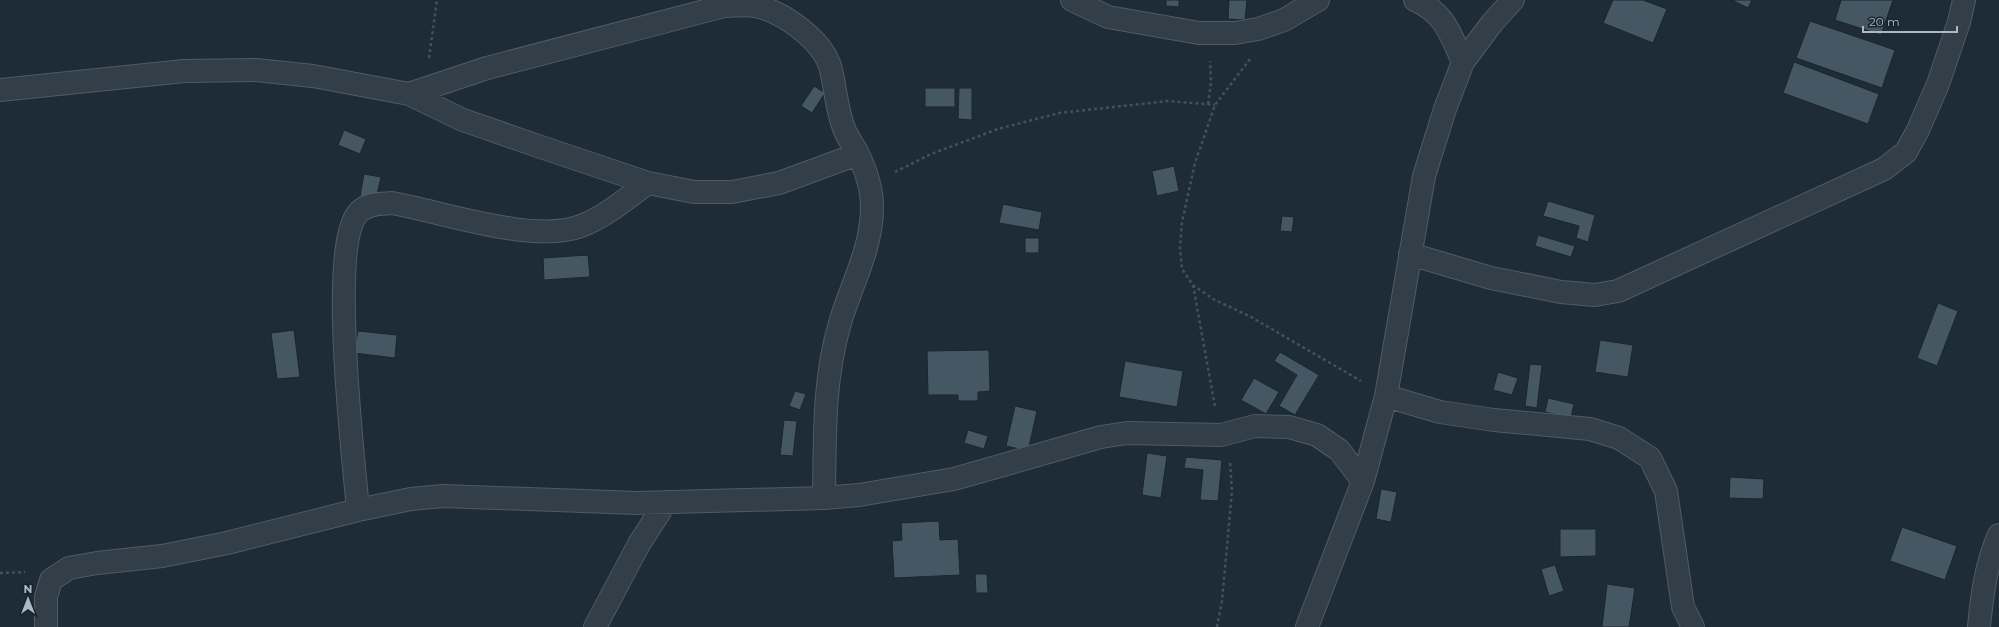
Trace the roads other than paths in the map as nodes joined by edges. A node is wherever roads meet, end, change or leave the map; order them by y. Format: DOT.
graph roads {
  1 [pos="1072,0"];
  2 [pos="1318,0"];
  3 [pos="1415,0"];
  4 [pos="1514,0"];
  5 [pos="1964,0"];
  6 [pos="1463,62"];
  7 [pos="0,90"];
  8 [pos="417,91"];
  9 [pos="858,154"];
  10 [pos="648,183"];
  11 [pos="1410,254"];
  12 [pos="1386,396"];
  13 [pos="1363,481"];
  14 [pos="824,498"];
  15 [pos="666,502"];
  16 [pos="358,510"];
  17 [pos="1999,535"];
  18 [pos="1306,626"];
  19 [pos="46,627"];
  20 [pos="595,627"];
  21 [pos="1693,627"];
  22 [pos="1979,627"];
  1 -- 2 [label="street"];
  3 -- 6 [label="street"];
  4 -- 6 [label="street"];
  5 -- 11 [label="street"];
  6 -- 11 [label="street"];
  7 -- 8 [label="street"];
  8 -- 9 [label="street"];
  8 -- 10 [label="street"];
  9 -- 10 [label="street"];
  9 -- 14 [label="street"];
  10 -- 16 [label="street"];
  11 -- 12 [label="street"];
  12 -- 13 [label="street"];
  12 -- 21 [label="street"];
  13 -- 14 [label="street"];
  13 -- 18 [label="street"];
  14 -- 15 [label="street"];
  15 -- 16 [label="street"];
  15 -- 20 [label="street"];
  16 -- 19 [label="street"];
  17 -- 22 [label="street"];
}
